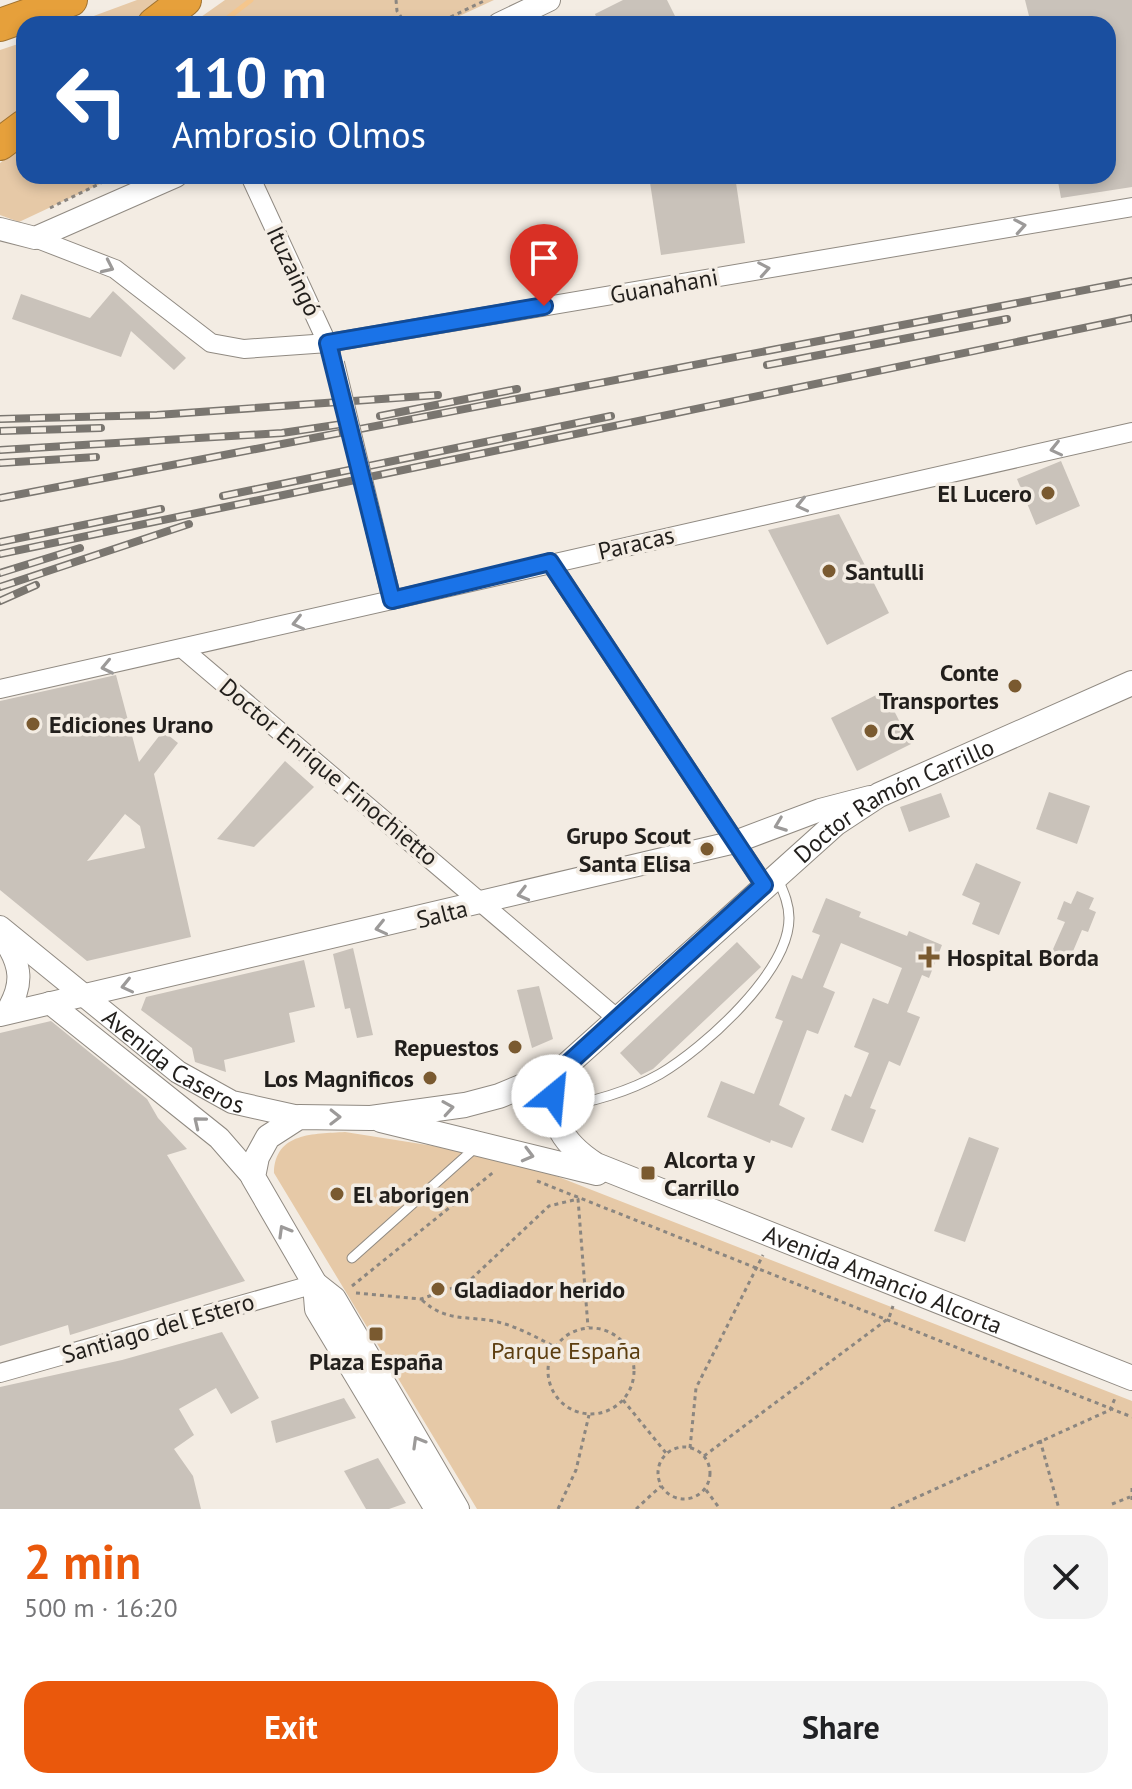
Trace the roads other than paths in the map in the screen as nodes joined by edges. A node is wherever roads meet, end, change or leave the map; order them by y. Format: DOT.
graph roads {
  1 [pos="71,0"];
  2 [pos="185,0"];
  3 [pos="549,0"];
  4 [pos="26,16"];
  5 [pos="164,16"];
  6 [pos="516,16"];
  7 [pos="158,184"];
  8 [pos="254,184"];
  9 [pos="1132,207"];
  10 [pos="0,229"];
  11 [pos="35,238"];
  12 [pos="328,343"];
  13 [pos="1132,432"];
  14 [pos="550,562"];
  15 [pos="392,600"];
  16 [pos="184,650"];
  17 [pos="1132,683"];
  18 [pos="0,689"];
  19 [pos="879,795"];
  20 [pos="735,842"];
  21 [pos="770,880"];
  22 [pos="484,903"];
  23 [pos="0,927"];
  24 [pos="0,935"];
  25 [pos="83,996"];
  26 [pos="50,1003"];
  27 [pos="3,1014"];
  28 [pos="619,1020"];
  29 [pos="560,1071"];
  30 [pos="553,1108"];
  31 [pos="299,1117"];
  32 [pos="371,1118"];
  33 [pos="480,1143"];
  34 [pos="253,1177"];
  35 [pos="632,1182"];
  36 [pos="352,1258"];
  37 [pos="315,1284"];
  38 [pos="0,1373"];
  39 [pos="1128,1377"];
  40 [pos="437,1509"];
  41 [pos="457,1509"];
  1 -- 4 [label="highway"];
  2 -- 5 [label="highway"];
  3 -- 6 [label="street"];
  7 -- 11 [label="street"];
  8 -- 12 [label="street, Ituzaingó"];
  12 -- 9 [label="street, Guanahani, one-way"];
  10 -- 11 [label="street"];
  11 -- 12 [label="street, Guanahani, one-way"];
  12 -- 15 [label="street, Ituzaingó, bridge"];
  13 -- 14 [label="street, Paracas, one-way"];
  14 -- 15 [label="street, Paracas"];
  14 -- 20 [label="street"];
  15 -- 16 [label="street, Paracas, one-way"];
  16 -- 18 [label="street, Paracas, one-way"];
  16 -- 22 [label="street, Doctor Enrique Finochietto"];
  17 -- 19 [label="main road, Doctor Ramón Carrillo"];
  19 -- 20 [label="street, Salta, one-way"];
  19 -- 21 [label="main road, Doctor Ramón Carrillo"];
  20 -- 21 [label="street"];
  20 -- 22 [label="street, Salta, one-way"];
  21 -- 28 [label="main road, Doctor Ramón Carrillo"];
  21 -- 30 [label="lane"];
  22 -- 25 [label="street, Salta, one-way"];
  22 -- 28 [label="street, Doctor Enrique Finochietto"];
  23 -- 25 [label="street, Avenida Caseros"];
  24 -- 27 [label="street"];
  25 -- 26 [label="street, Salta"];
  25 -- 31 [label="street, Avenida Caseros"];
  26 -- 27 [label="street, Salta"];
  34 -- 26 [label="street, Avenida Caseros, one-way"];
  28 -- 29 [label="main road, Doctor Ramón Carrillo"];
  29 -- 30 [label="main road"];
  32 -- 29 [label="main road, Doctor Ramón Carrillo, one-way"];
  30 -- 35 [label="main road, Avenida Amancio Alcorta"];
  31 -- 32 [label="main road, Doctor Ramón Carrillo, one-way"];
  31 -- 34 [label="main road"];
  32 -- 33 [label="main road, Avenida Amancio Alcorta"];
  33 -- 35 [label="main road, Avenida Amancio Alcorta, one-way"];
  33 -- 36 [label="lane"];
  37 -- 34 [label="main road, Avenida Caseros, one-way"];
  35 -- 39 [label="main road, Avenida Amancio Alcorta"];
  37 -- 38 [label="street, Santiago del Estero"];
  37 -- 40 [label="main road, Avenida Caseros"];
  41 -- 37 [label="main road, Avenida Caseros, one-way"];
}
